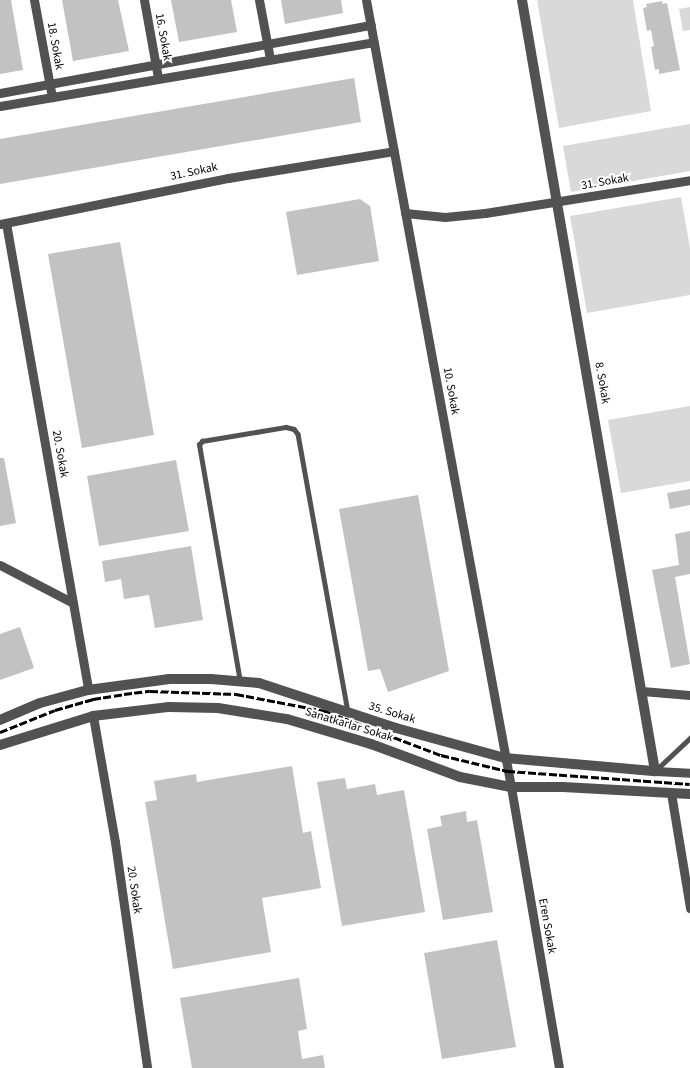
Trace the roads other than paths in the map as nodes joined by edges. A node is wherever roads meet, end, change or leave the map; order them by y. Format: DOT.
graph roads {
  1 [pos="34,0"];
  2 [pos="144,0"];
  3 [pos="259,0"];
  4 [pos="366,0"];
  5 [pos="522,0"];
  6 [pos="371,25"];
  7 [pos="374,42"];
  8 [pos="267,44"];
  9 [pos="270,59"];
  10 [pos="156,64"];
  11 [pos="158,78"];
  12 [pos="49,84"];
  13 [pos="0,93"];
  14 [pos="52,97"];
  15 [pos="0,106"];
  16 [pos="394,150"];
  17 [pos="690,180"];
  18 [pos="559,203"];
  19 [pos="406,213"];
  20 [pos="3,224"];
  21 [pos="0,565"];
  22 [pos="73,603"];
  23 [pos="240,682"];
  24 [pos="88,690"];
  25 [pos="642,691"];
  26 [pos="690,695"];
  27 [pos="349,713"];
  28 [pos="93,716"];
  29 [pos="0,720"];
  30 [pos="690,738"];
  31 [pos="0,745"];
  32 [pos="505,758"];
  33 [pos="655,771"];
  34 [pos="690,773"];
  35 [pos="511,787"];
  36 [pos="671,793"];
  37 [pos="690,794"];
  38 [pos="690,908"];
  39 [pos="147,1068"];
  40 [pos="560,1068"];
  1 -- 12 [label="street, 18. Sokak"];
  2 -- 10 [label="street, 16. Sokak"];
  3 -- 8 [label="street"];
  4 -- 6 [label="street, 10. Sokak"];
  5 -- 18 [label="street, 8. Sokak"];
  6 -- 7 [label="street, 10. Sokak"];
  6 -- 8 [label="street"];
  7 -- 9 [label="street"];
  7 -- 16 [label="street, 10. Sokak"];
  8 -- 9 [label="street"];
  8 -- 10 [label="street"];
  9 -- 11 [label="street"];
  10 -- 11 [label="street, 16. Sokak"];
  10 -- 12 [label="street"];
  11 -- 14 [label="street"];
  12 -- 13 [label="street"];
  12 -- 14 [label="street, 18. Sokak"];
  14 -- 15 [label="street"];
  16 -- 19 [label="street, 10. Sokak"];
  16 -- 20 [label="street, 31. Sokak"];
  17 -- 18 [label="street, 31. Sokak"];
  18 -- 19 [label="street, 31. Sokak"];
  18 -- 25 [label="street, 8. Sokak"];
  19 -- 32 [label="street, 10. Sokak"];
  20 -- 22 [label="street, 20. Sokak"];
  21 -- 22 [label="street"];
  22 -- 24 [label="street, 20. Sokak"];
  23 -- 24 [label="street, 35. Sokak"];
  23 -- 27 [label="street, 35. Sokak"];
  23 -- 27 [label="lane"];
  24 -- 29 [label="street, 35. Sokak"];
  25 -- 26 [label="street"];
  25 -- 33 [label="street, 8. Sokak"];
  27 -- 32 [label="street, 35. Sokak"];
  28 -- 31 [label="street, Sanatkarlar Sokak"];
  28 -- 35 [label="street, Sanatkarlar Sokak"];
  28 -- 39 [label="street, 20. Sokak"];
  30 -- 33 [label="lane"];
  32 -- 33 [label="street, 35. Sokak"];
  32 -- 35 [label="street, 10. Sokak"];
  33 -- 34 [label="street, 35. Sokak"];
  35 -- 36 [label="street, Sanatkarlar Sokak"];
  35 -- 40 [label="street, Eren Sokak"];
  36 -- 37 [label="street, Sanatkarlar Sokak"];
  36 -- 38 [label="street"];
}
